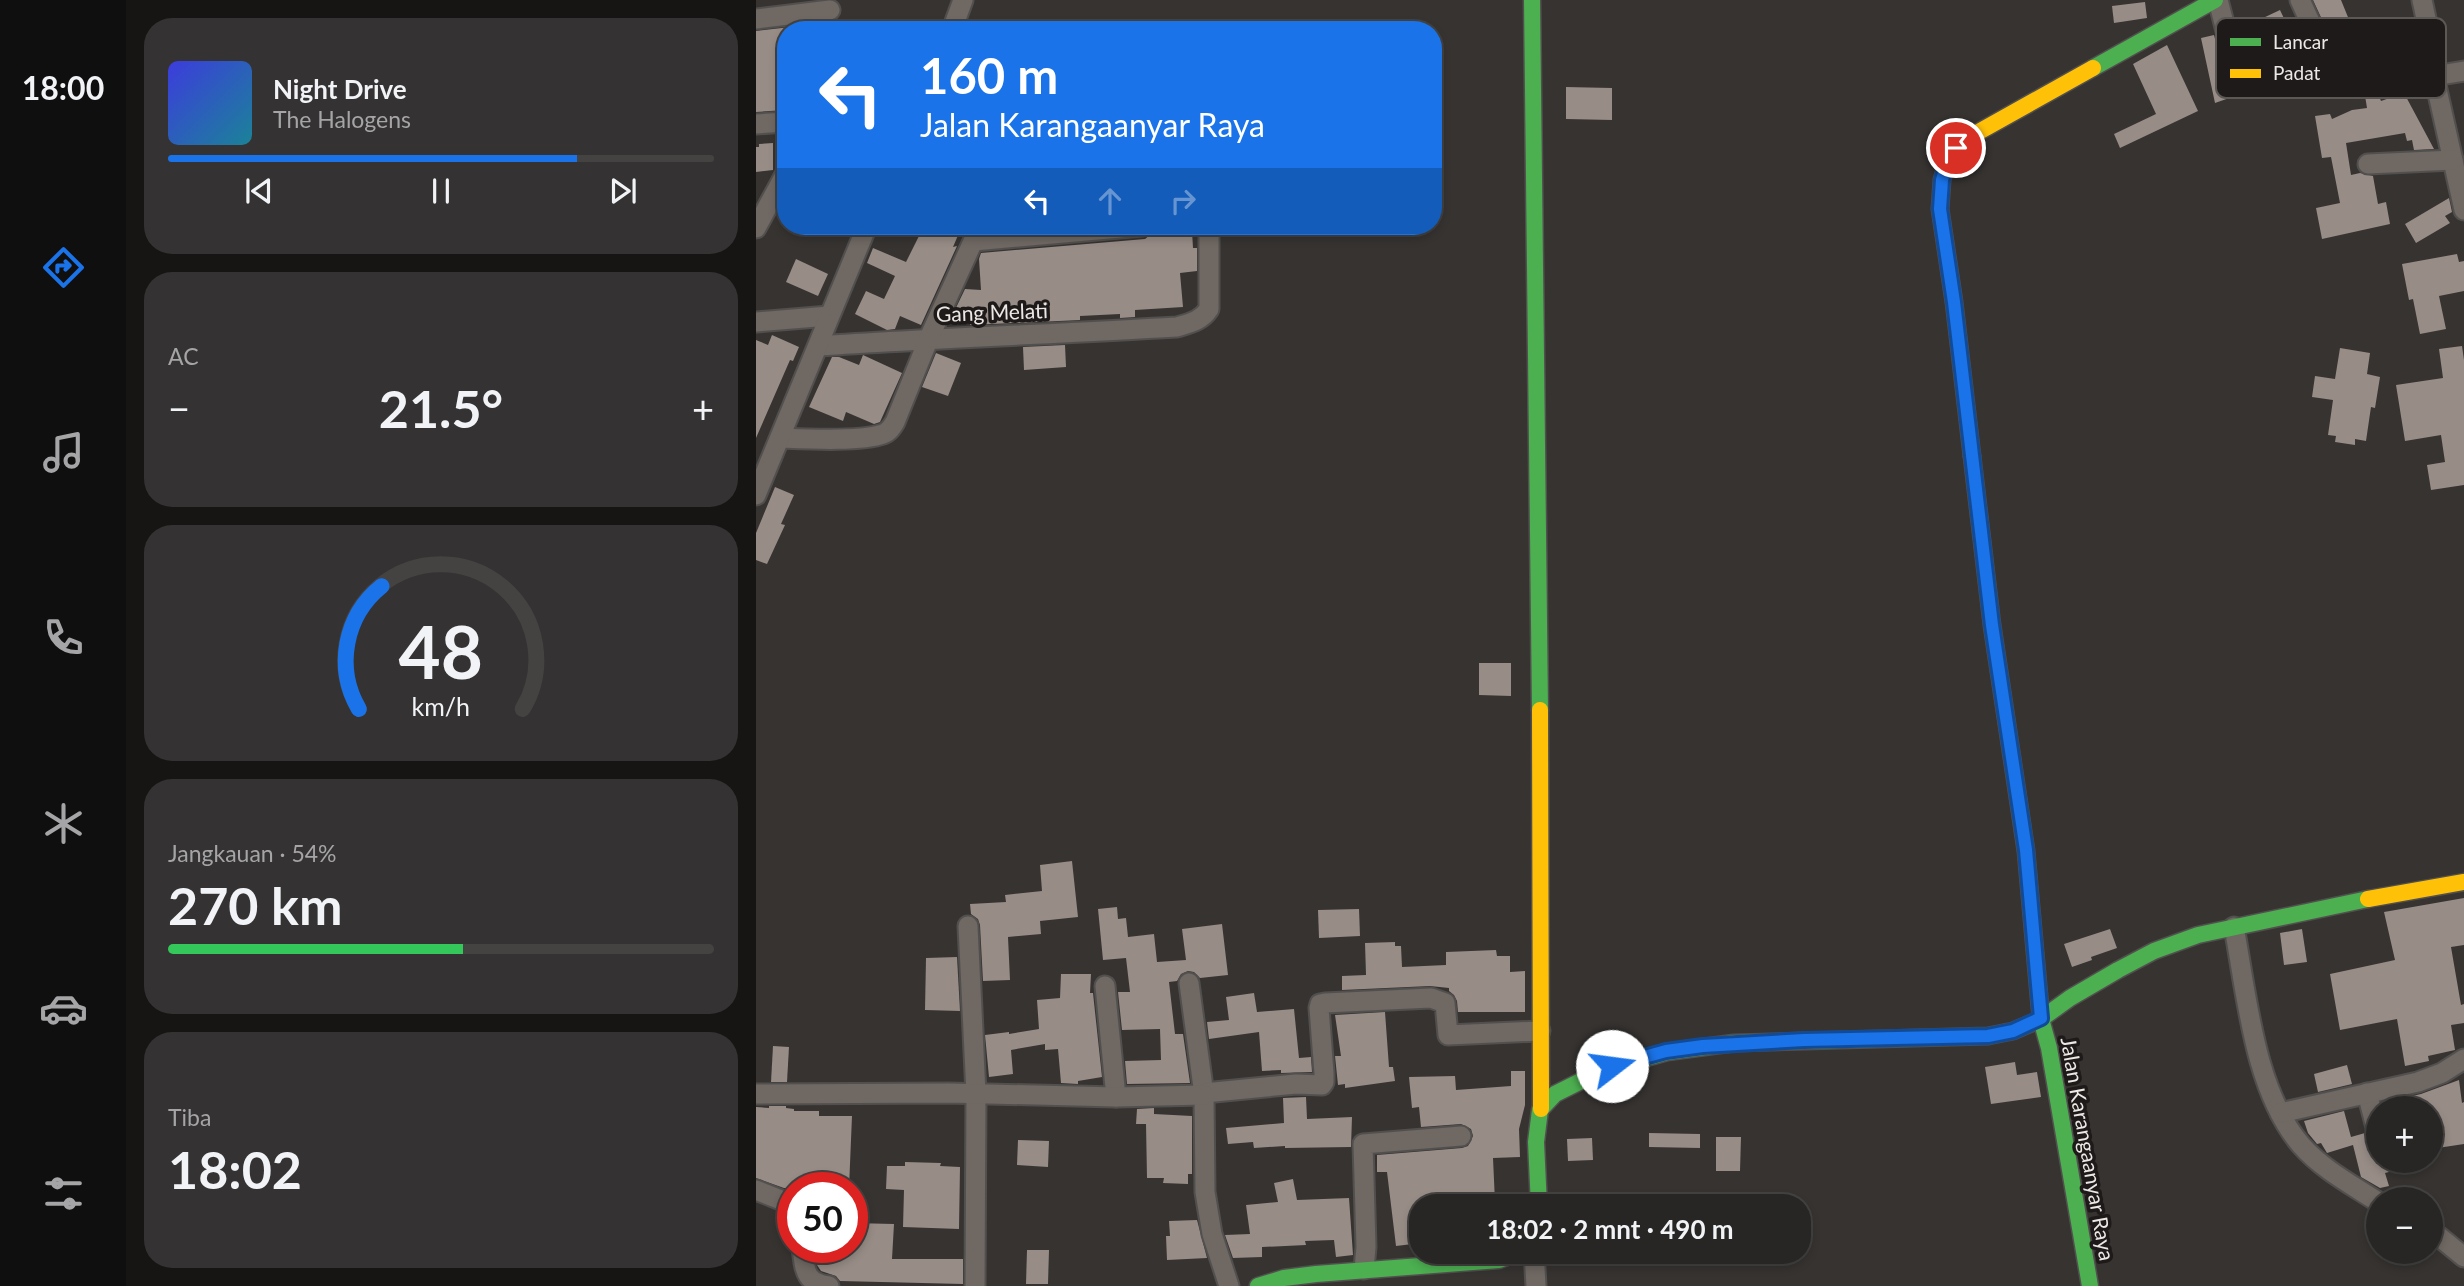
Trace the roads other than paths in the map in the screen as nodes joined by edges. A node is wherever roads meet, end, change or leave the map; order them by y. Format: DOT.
graph roads {
  1 [pos="964,0"];
  2 [pos="1532,0"];
  3 [pos="2217,0"];
  4 [pos="2300,0"];
  5 [pos="2423,0"];
  6 [pos="830,10"];
  7 [pos="2222,18"];
  8 [pos="2308,18"];
  9 [pos="2426,18"];
  10 [pos="756,19"];
  11 [pos="956,21"];
  12 [pos="2464,71"];
  13 [pos="2446,74"];
  14 [pos="2439,98"];
  15 [pos="777,123"];
  16 [pos="756,124"];
  17 [pos="2453,160"];
  18 [pos="2368,164"];
  19 [pos="777,190"];
  20 [pos="2464,210"];
  21 [pos="756,228"];
  22 [pos="863,235"];
  23 [pos="976,235"];
  24 [pos="1209,235"];
  25 [pos="829,316"];
  26 [pos="756,322"];
  27 [pos="929,338"];
  28 [pos="818,346"];
  29 [pos="781,438"];
  30 [pos="764,461"];
  31 [pos="756,495"];
  32 [pos="2464,883"];
  33 [pos="968,926"];
  34 [pos="2234,927"];
  35 [pos="1189,983"];
  36 [pos="1105,986"];
  37 [pos="2041,1018"];
  38 [pos="1540,1031"];
  39 [pos="2464,1059"];
  40 [pos="2367,1093"];
  41 [pos="756,1094"];
  42 [pos="976,1094"];
  43 [pos="1204,1094"];
  44 [pos="2368,1096"];
  45 [pos="1116,1097"];
  46 [pos="1541,1109"];
  47 [pos="2280,1113"];
  48 [pos="1461,1136"];
  49 [pos="756,1190"];
  50 [pos="1539,1194"];
  51 [pos="2366,1194"];
  52 [pos="777,1198"];
  53 [pos="2443,1240"];
  54 [pos="2464,1257"];
  55 [pos="804,1263"];
  56 [pos="1439,1264"];
  57 [pos="1535,1264"];
  58 [pos="1364,1269"];
  59 [pos="829,1286"];
  60 [pos="975,1286"];
  61 [pos="1229,1286"];
  62 [pos="1258,1286"];
  63 [pos="1536,1286"];
  64 [pos="2090,1286"];
  1 -- 11 [label="street"];
  2 -- 38 [label="street"];
  3 -- 7 [label="street"];
  3 -- 37 [label="street, Jalan Karangaanyar Raya"];
  4 -- 8 [label="street"];
  5 -- 9 [label="street"];
  6 -- 10 [label="street"];
  12 -- 13 [label="street"];
  14 -- 17 [label="street"];
  15 -- 16 [label="street"];
  17 -- 18 [label="street"];
  17 -- 20 [label="street"];
  19 -- 21 [label="street"];
  22 -- 25 [label="street"];
  23 -- 27 [label="street"];
  24 -- 27 [label="street, Gang Melati"];
  25 -- 26 [label="street"];
  25 -- 28 [label="street"];
  27 -- 28 [label="street, Gang Melati"];
  27 -- 29 [label="street"];
  28 -- 29 [label="street"];
  29 -- 30 [label="street"];
  30 -- 31 [label="street"];
  32 -- 34 [label="street"];
  33 -- 42 [label="street"];
  34 -- 37 [label="street"];
  34 -- 47 [label="street"];
  35 -- 43 [label="street"];
  36 -- 45 [label="street"];
  37 -- 46 [label="street"];
  37 -- 64 [label="street, Jalan Karangaanyar Raya"];
  38 -- 43 [label="street"];
  38 -- 46 [label="street"];
  39 -- 40 [label="street"];
  40 -- 44 [label="street"];
  40 -- 47 [label="street"];
  41 -- 42 [label="street"];
  42 -- 45 [label="street"];
  42 -- 60 [label="street"];
  43 -- 45 [label="street"];
  43 -- 61 [label="street"];
  46 -- 50 [label="street"];
  47 -- 51 [label="street"];
  48 -- 58 [label="street"];
  49 -- 52 [label="street"];
  53 -- 54 [label="street"];
  55 -- 59 [label="street"];
  56 -- 58 [label="street"];
  57 -- 63 [label="street"];
  58 -- 62 [label="street"];
}
